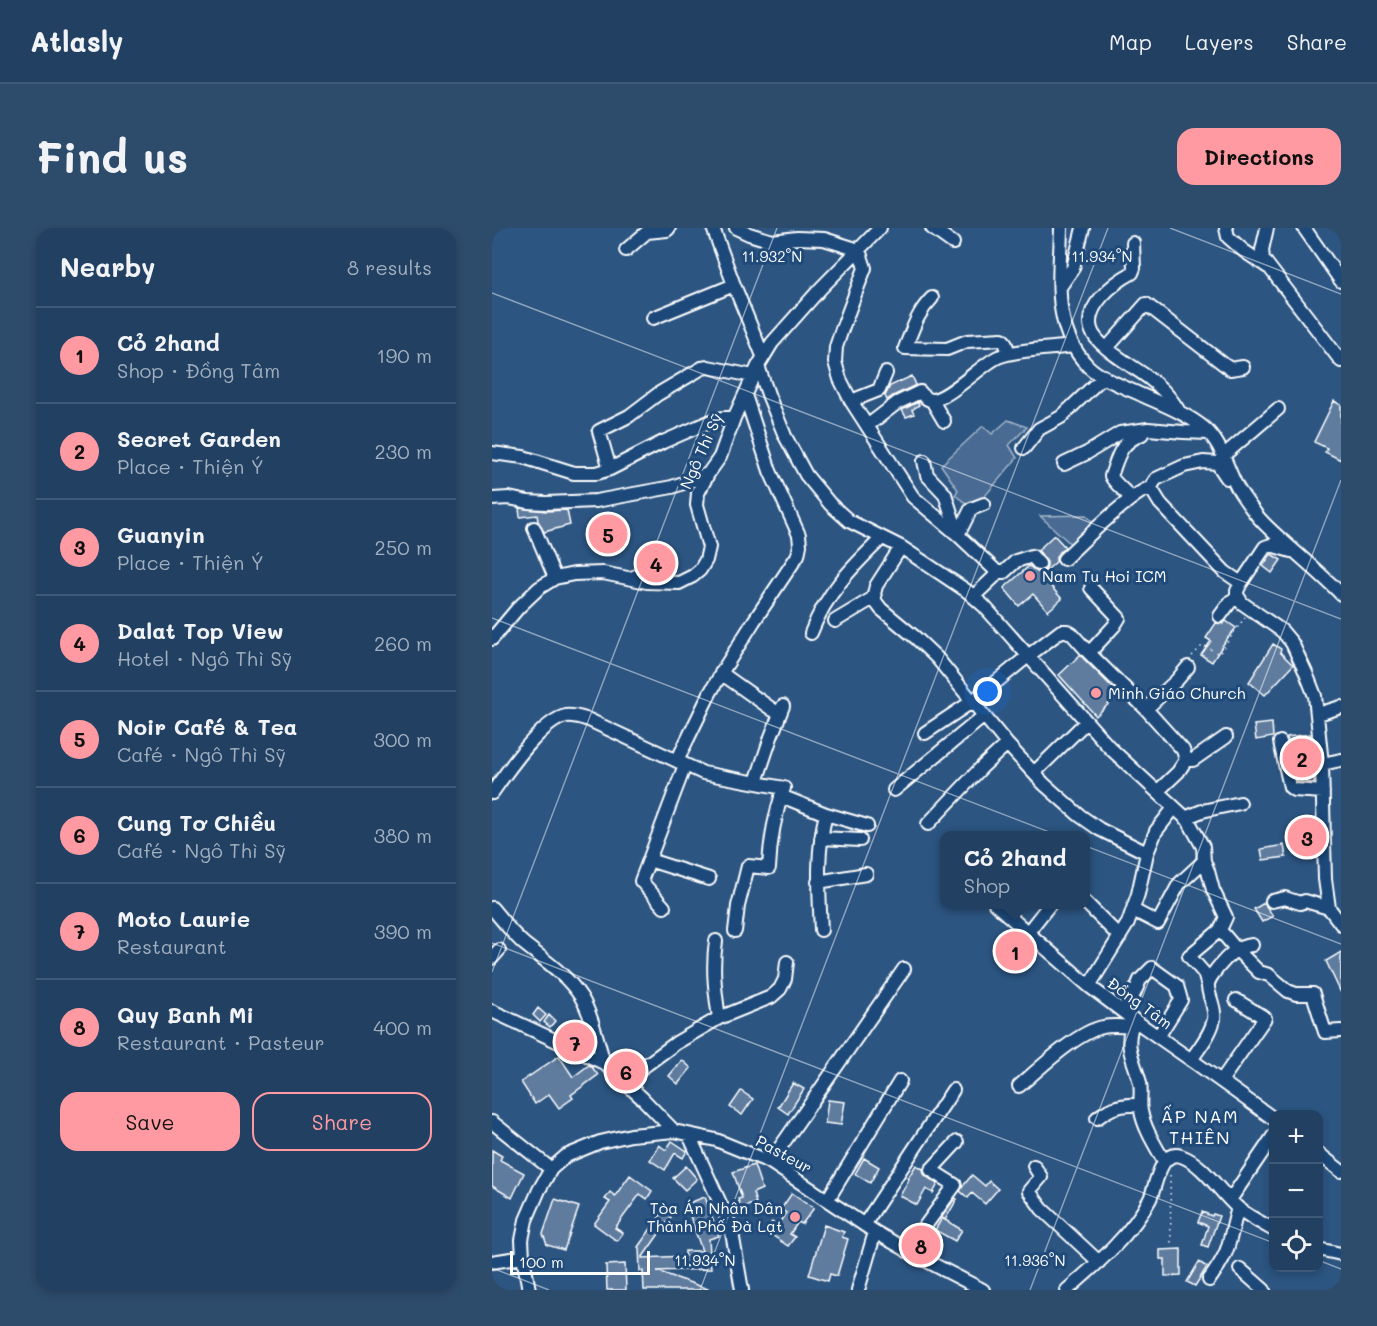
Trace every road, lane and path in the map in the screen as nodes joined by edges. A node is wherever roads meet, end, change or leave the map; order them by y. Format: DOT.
graph roads {
  1 [pos="669,228"];
  2 [pos="713,228"];
  3 [pos="736,228"];
  4 [pos="880,228"];
  5 [pos="932,228"];
  6 [pos="1061,228"];
  7 [pos="1083,228"];
  8 [pos="1226,228"];
  9 [pos="1267,228"];
  10 [pos="1304,228"];
  11 [pos="953,243"];
  12 [pos="1133,243"];
  13 [pos="626,250"];
  14 [pos="859,250"];
  15 [pos="1270,268"];
  16 [pos="1341,281"];
  17 [pos="734,285"];
  18 [pos="1060,287"];
  19 [pos="932,298"];
  20 [pos="653,318"];
  21 [pos="1073,346"];
  22 [pos="1107,348"];
  23 [pos="1009,354"];
  24 [pos="1341,361"];
  25 [pos="758,366"];
  26 [pos="1243,367"];
  27 [pos="886,373"];
  28 [pos="1104,376"];
  29 [pos="745,395"];
  30 [pos="933,400"];
  31 [pos="851,401"];
  32 [pos="1278,409"];
  33 [pos="1181,414"];
  34 [pos="734,418"];
  35 [pos="944,421"];
  36 [pos="867,426"];
  37 [pos="1158,429"];
  38 [pos="1208,433"];
  39 [pos="1024,448"];
  40 [pos="492,453"];
  41 [pos="1224,455"];
  42 [pos="924,461"];
  43 [pos="1064,464"];
  44 [pos="610,469"];
  45 [pos="708,474"];
  46 [pos="1237,486"];
  47 [pos="1150,488"];
  48 [pos="1131,498"];
  49 [pos="492,499"];
  50 [pos="984,504"];
  51 [pos="534,528"];
  52 [pos="958,535"];
  53 [pos="882,538"];
  54 [pos="901,547"];
  55 [pos="1295,552"];
  56 [pos="1064,559"];
  57 [pos="1039,564"];
  58 [pos="653,570"];
  59 [pos="996,572"];
  60 [pos="555,578"];
  61 [pos="630,578"];
  62 [pos="1241,583"];
  63 [pos="1091,588"];
  64 [pos="1341,594"];
  65 [pos="974,596"];
  66 [pos="875,597"];
  67 [pos="1238,598"];
  68 [pos="1251,609"];
  69 [pos="1220,616"];
  70 [pos="835,621"];
  71 [pos="811,633"];
  72 [pos="492,639"];
  73 [pos="1089,653"];
  74 [pos="1194,653"];
  75 [pos="1028,656"];
  76 [pos="1188,667"];
  77 [pos="721,674"];
  78 [pos="973,701"];
  79 [pos="1341,707"];
  80 [pos="1146,709"];
  81 [pos="1318,714"];
  82 [pos="984,716"];
  83 [pos="1086,722"];
  84 [pos="925,733"];
  85 [pos="1226,737"];
  86 [pos="1280,742"];
  87 [pos="1007,744"];
  88 [pos="1186,760"];
  89 [pos="1341,760"];
  90 [pos="681,763"];
  91 [pos="1322,764"];
  92 [pos="1034,773"];
  93 [pos="756,782"];
  94 [pos="894,790"];
  95 [pos="1158,791"];
  96 [pos="1323,792"];
  97 [pos="492,793"];
  98 [pos="781,796"];
  99 [pos="1240,803"];
  100 [pos="1174,808"];
  101 [pos="826,814"];
  102 [pos="1185,818"];
  103 [pos="928,824"];
  104 [pos="867,826"];
  105 [pos="821,838"];
  106 [pos="860,840"];
  107 [pos="1147,853"];
  108 [pos="649,860"];
  109 [pos="1204,861"];
  110 [pos="866,874"];
  111 [pos="709,879"];
  112 [pos="818,882"];
  113 [pos="1272,901"];
  114 [pos="664,907"];
  115 [pos="1090,907"];
  116 [pos="492,908"];
  117 [pos="1329,908"];
  118 [pos="1001,909"];
  119 [pos="1046,909"];
  120 [pos="1133,910"];
  121 [pos="1341,924"];
  122 [pos="821,930"];
  123 [pos="1220,930"];
  124 [pos="735,931"];
  125 [pos="1028,932"];
  126 [pos="1120,937"];
  127 [pos="716,941"];
  128 [pos="1252,945"];
  129 [pos="1236,949"];
  130 [pos="787,962"];
  131 [pos="904,969"];
  132 [pos="1208,983"];
  133 [pos="1089,986"];
  134 [pos="1236,1000"];
  135 [pos="492,1011"];
  136 [pos="1122,1011"];
  137 [pos="719,1018"];
  138 [pos="1132,1024"];
  139 [pos="1341,1031"];
  140 [pos="1158,1037"];
  141 [pos="1191,1060"];
  142 [pos="604,1063"];
  143 [pos="624,1081"];
  144 [pos="900,1081"];
  145 [pos="1221,1081"];
  146 [pos="1019,1086"];
  147 [pos="953,1090"];
  148 [pos="1140,1106"];
  149 [pos="1269,1115"];
  150 [pos="1097,1118"];
  151 [pos="492,1122"];
  152 [pos="674,1131"];
  153 [pos="689,1134"];
  154 [pos="957,1142"];
  155 [pos="1269,1144"];
  156 [pos="1323,1157"];
  157 [pos="1167,1159"];
  158 [pos="770,1162"];
  159 [pos="1034,1166"];
  160 [pos="551,1169"];
  161 [pos="1341,1171"];
  162 [pos="828,1199"];
  163 [pos="1234,1204"];
  164 [pos="1269,1227"];
  165 [pos="870,1228"];
  166 [pos="1171,1243"];
  167 [pos="1323,1250"];
  168 [pos="907,1251"];
  169 [pos="1341,1254"];
  170 [pos="523,1257"];
  171 [pos="492,1262"];
  172 [pos="1099,1262"];
  173 [pos="1240,1269"];
  174 [pos="1209,1280"];
  175 [pos="528,1290"];
  176 [pos="742,1290"];
  177 [pos="858,1290"];
  178 [pos="983,1290"];
  179 [pos="1066,1290"];
  180 [pos="1264,1290"];
  1 -- 13 [label="street"];
  2 -- 17 [label="street"];
  3 -- 14 [label="street"];
  4 -- 14 [label="street, Ngô Thì Sỹ"];
  5 -- 11 [label="street"];
  6 -- 18 [label="street"];
  7 -- 18 [label="street"];
  8 -- 15 [label="street"];
  9 -- 15 [label="street"];
  10 -- 16 [label="street"];
  12 -- 22 [label="street"];
  14 -- 25 [label="street, Ngô Thì Sỹ"];
  14 -- 31 [label="street"];
  15 -- 24 [label="street"];
  17 -- 20 [label="street"];
  17 -- 25 [label="street"];
  18 -- 21 [label="street"];
  19 -- 23 [label="street"];
  21 -- 23 [label="street"];
  21 -- 28 [label="street"];
  22 -- 26 [label="street"];
  22 -- 33 [label="street"];
  23 -- 30 [label="street"];
  25 -- 29 [label="street, Ngô Thì Sỹ"];
  25 -- 44 [label="street"];
  25 -- 53 [label="street"];
  27 -- 31 [label="street"];
  28 -- 33 [label="street"];
  28 -- 39 [label="street"];
  29 -- 34 [label="street, Ngô Thì Sỹ"];
  29 -- 77 [label="street"];
  30 -- 35 [label="street"];
  30 -- 36 [label="street"];
  31 -- 36 [label="street"];
  32 -- 41 [label="street"];
  33 -- 38 [label="street"];
  34 -- 44 [label="street"];
  34 -- 45 [label="street, Ngô Thì Sỹ"];
  36 -- 52 [label="street"];
  37 -- 38 [label="street"];
  37 -- 43 [label="street"];
  37 -- 48 [label="street"];
  38 -- 41 [label="street"];
  40 -- 44 [label="street"];
  41 -- 46 [label="street"];
  42 -- 52 [label="street"];
  45 -- 49 [label="street"];
  45 -- 61 [label="street, Ngô Thì Sỹ"];
  46 -- 47 [label="street"];
  46 -- 55 [label="street"];
  47 -- 48 [label="street"];
  47 -- 62 [label="street"];
  48 -- 56 [label="street"];
  50 -- 52 [label="street"];
  51 -- 60 [label="street"];
  52 -- 59 [label="street"];
  53 -- 54 [label="street"];
  53 -- 71 [label="street"];
  54 -- 65 [label="street"];
  54 -- 66 [label="street"];
  55 -- 62 [label="street"];
  55 -- 64 [label="street"];
  57 -- 59 [label="street"];
  58 -- 61 [label="street"];
  59 -- 65 [label="street"];
  60 -- 61 [label="street, Ngô Thì Sỹ"];
  60 -- 72 [label="street, Ngô Thì Sỹ"];
  62 -- 67 [label="street"];
  63 -- 73 [label="street"];
  65 -- 75 [label="street"];
  66 -- 70 [label="street"];
  66 -- 78 [label="street"];
  67 -- 68 [label="street"];
  67 -- 69 [label="street"];
  68 -- 74 [label="path"];
  68 -- 81 [label="street"];
  73 -- 75 [label="street"];
  73 -- 80 [label="street"];
  75 -- 78 [label="street"];
  75 -- 83 [label="street"];
  76 -- 80 [label="street"];
  77 -- 90 [label="street"];
  77 -- 93 [label="street"];
  78 -- 82 [label="street"];
  78 -- 84 [label="street"];
  79 -- 81 [label="street"];
  80 -- 88 [label="street"];
  81 -- 91 [label="street"];
  82 -- 87 [label="street"];
  82 -- 94 [label="street"];
  83 -- 92 [label="street"];
  83 -- 95 [label="street"];
  85 -- 88 [label="street"];
  86 -- 96 [label="street"];
  87 -- 92 [label="street"];
  87 -- 103 [label="street"];
  88 -- 95 [label="street"];
  89 -- 91 [label="street"];
  90 -- 93 [label="street"];
  90 -- 97 [label="street"];
  90 -- 108 [label="street"];
  91 -- 96 [label="street"];
  92 -- 107 [label="street"];
  93 -- 98 [label="street"];
  95 -- 100 [label="street"];
  96 -- 117 [label="street"];
  98 -- 101 [label="street"];
  98 -- 124 [label="street"];
  99 -- 102 [label="street"];
  100 -- 102 [label="street"];
  100 -- 107 [label="street"];
  101 -- 104 [label="street"];
  101 -- 105 [label="street"];
  102 -- 109 [label="street"];
  105 -- 106 [label="street"];
  105 -- 112 [label="street"];
  107 -- 120 [label="street"];
  108 -- 111 [label="street"];
  108 -- 114 [label="street"];
  109 -- 120 [label="street"];
  109 -- 123 [label="street"];
  110 -- 112 [label="street"];
  112 -- 122 [label="street"];
  113 -- 117 [label="street"];
  115 -- 126 [label="street"];
  116 -- 142 [label="street"];
  117 -- 121 [label="street"];
  118 -- 125 [label="street, Đồng Tâm"];
  119 -- 125 [label="street"];
  120 -- 126 [label="street"];
  123 -- 129 [label="street"];
  123 -- 132 [label="street"];
  125 -- 133 [label="street, Đồng Tâm"];
  126 -- 133 [label="street"];
  127 -- 137 [label="street"];
  128 -- 129 [label="street"];
  129 -- 132 [label="street"];
  129 -- 139 [label="street"];
  130 -- 137 [label="street"];
  131 -- 158 [label="street"];
  132 -- 141 [label="street"];
  133 -- 136 [label="street, Đồng Tâm"];
  134 -- 145 [label="street"];
  135 -- 142 [label="street"];
  136 -- 138 [label="street, Đồng Tâm"];
  136 -- 140 [label="street"];
  137 -- 143 [label="street"];
  138 -- 140 [label="street, Đồng Tâm"];
  138 -- 146 [label="street"];
  138 -- 148 [label="street"];
  140 -- 141 [label="street, Đồng Tâm"];
  141 -- 145 [label="street, Đồng Tâm"];
  142 -- 143 [label="street"];
  143 -- 152 [label="street"];
  144 -- 162 [label="street"];
  145 -- 149 [label="street, Đồng Tâm"];
  147 -- 165 [label="street"];
  148 -- 150 [label="street"];
  148 -- 157 [label="street"];
  151 -- 160 [label="street"];
  152 -- 153 [label="street, Pasteur"];
  152 -- 160 [label="street, Pasteur"];
  153 -- 158 [label="street, Pasteur"];
  153 -- 176 [label="street"];
  154 -- 168 [label="street"];
  155 -- 163 [label="street"];
  156 -- 161 [label="street"];
  157 -- 163 [label="street"];
  157 -- 166 [label="path"];
  157 -- 172 [label="street"];
  158 -- 162 [label="street, Pasteur"];
  159 -- 172 [label="street"];
  160 -- 170 [label="street"];
  162 -- 165 [label="street, Pasteur"];
  163 -- 164 [label="street"];
  163 -- 174 [label="street"];
  165 -- 168 [label="street, Pasteur"];
  165 -- 177 [label="street"];
  167 -- 169 [label="street"];
  168 -- 178 [label="street, Pasteur"];
  170 -- 171 [label="street"];
  170 -- 175 [label="street"];
  172 -- 179 [label="street"];
  173 -- 180 [label="street"];
}
